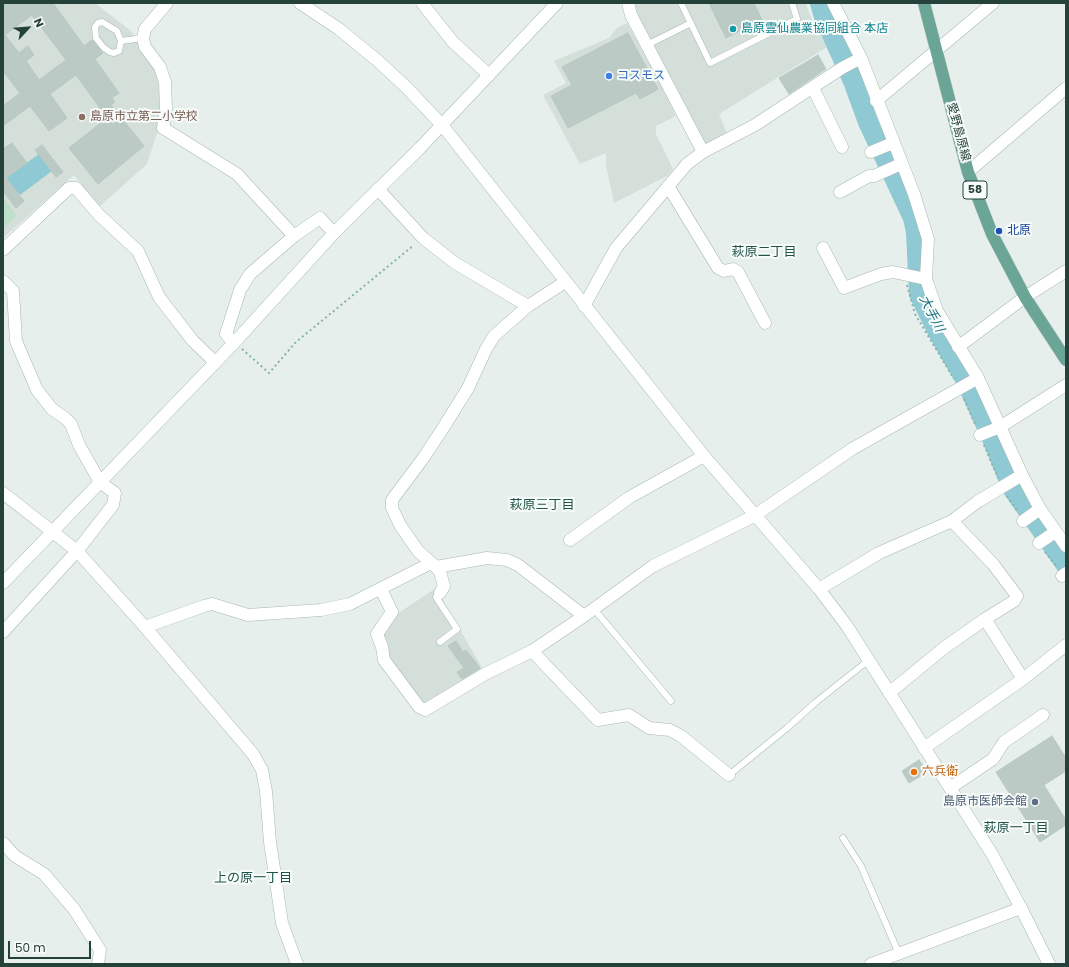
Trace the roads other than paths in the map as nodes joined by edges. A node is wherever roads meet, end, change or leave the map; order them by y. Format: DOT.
graph roads {
  1 [pos="167,3"];
  2 [pos="300,3"];
  3 [pos="422,3"];
  4 [pos="557,3"];
  5 [pos="628,3"];
  6 [pos="681,3"];
  7 [pos="792,3"];
  8 [pos="833,3"];
  9 [pos="924,3"];
  10 [pos="993,3"];
  11 [pos="691,23"];
  12 [pos="143,38"];
  13 [pos="121,41"];
  14 [pos="647,45"];
  15 [pos="937,52"];
  16 [pos="859,59"];
  17 [pos="489,75"];
  18 [pos="813,88"];
  19 [pos="1066,88"];
  20 [pos="876,102"];
  21 [pos="442,125"];
  22 [pos="891,144"];
  23 [pos="842,147"];
  24 [pos="703,152"];
  25 [pos="872,152"];
  26 [pos="899,165"];
  27 [pos="968,172"];
  28 [pos="668,186"];
  29 [pos="378,188"];
  30 [pos="840,192"];
  31 [pos="334,233"];
  32 [pos="294,236"];
  33 [pos="824,248"];
  34 [pos="3,250"];
  35 [pos="1066,271"];
  36 [pos="924,279"];
  37 [pos="3,281"];
  38 [pos="565,282"];
  39 [pos="1025,297"];
  40 [pos="528,306"];
  41 [pos="584,306"];
  42 [pos="765,323"];
  43 [pos="234,343"];
  44 [pos="958,347"];
  45 [pos="1066,360"];
  46 [pos="215,362"];
  47 [pos="976,378"];
  48 [pos="1066,385"];
  49 [pos="998,428"];
  50 [pos="981,435"];
  51 [pos="704,456"];
  52 [pos="1020,476"];
  53 [pos="100,482"];
  54 [pos="3,493"];
  55 [pos="1039,510"];
  56 [pos="754,516"];
  57 [pos="952,521"];
  58 [pos="1024,521"];
  59 [pos="52,532"];
  60 [pos="1054,533"];
  61 [pos="570,540"];
  62 [pos="1040,542"];
  63 [pos="1066,546"];
  64 [pos="77,551"];
  65 [pos="434,565"];
  66 [pos="3,583"];
  67 [pos="381,589"];
  68 [pos="819,589"];
  69 [pos="440,593"];
  70 [pos="594,609"];
  71 [pos="584,616"];
  72 [pos="985,619"];
  73 [pos="146,627"];
  74 [pos="3,632"];
  75 [pos="440,642"];
  76 [pos="1066,645"];
  77 [pos="532,651"];
  78 [pos="869,660"];
  79 [pos="1023,679"];
  80 [pos="889,693"];
  81 [pos="671,701"];
  82 [pos="1043,715"];
  83 [pos="924,748"];
  84 [pos="729,775"];
  85 [pos="950,788"];
  86 [pos="843,838"];
  87 [pos="3,842"];
  88 [pos="1021,908"];
  89 [pos="899,954"];
  90 [pos="98,964"];
  91 [pos="297,964"];
  92 [pos="871,964"];
  93 [pos="1049,964"];
  1 -- 12 [label="street"];
  2 -- 21 [label="street"];
  3 -- 17 [label="street"];
  4 -- 17 [label="street"];
  5 -- 14 [label="street"];
  6 -- 11 [label="lane"];
  7 -- 11 [label="lane"];
  8 -- 16 [label="street"];
  9 -- 15 [label="main road, 愛野島原線 / 58"];
  10 -- 15 [label="street"];
  11 -- 14 [label="lane"];
  12 -- 13 [label="lane"];
  12 -- 32 [label="street"];
  13 -- 13 [label="lane"];
  14 -- 24 [label="street"];
  15 -- 20 [label="street"];
  15 -- 27 [label="main road, 愛野島原線 / 58"];
  16 -- 18 [label="street"];
  16 -- 20 [label="street"];
  17 -- 21 [label="street"];
  18 -- 23 [label="street"];
  18 -- 24 [label="street"];
  19 -- 27 [label="street"];
  20 -- 22 [label="street"];
  21 -- 29 [label="street"];
  21 -- 38 [label="street"];
  22 -- 25 [label="street"];
  22 -- 26 [label="street"];
  24 -- 28 [label="street"];
  26 -- 30 [label="street"];
  26 -- 36 [label="street"];
  27 -- 39 [label="main road, 愛野島原線 / 58"];
  28 -- 41 [label="street"];
  28 -- 42 [label="street"];
  29 -- 31 [label="street"];
  29 -- 40 [label="street"];
  31 -- 32 [label="street"];
  31 -- 43 [label="street"];
  32 -- 43 [label="street"];
  33 -- 36 [label="street"];
  34 -- 46 [label="street"];
  35 -- 39 [label="street"];
  36 -- 44 [label="street"];
  37 -- 53 [label="street"];
  38 -- 40 [label="street"];
  38 -- 41 [label="street"];
  39 -- 44 [label="street"];
  39 -- 45 [label="main road, 愛野島原線 / 58"];
  40 -- 65 [label="street"];
  41 -- 51 [label="street"];
  43 -- 46 [label="street"];
  44 -- 47 [label="street"];
  46 -- 53 [label="street"];
  47 -- 49 [label="street"];
  47 -- 56 [label="street"];
  48 -- 49 [label="street"];
  49 -- 50 [label="street"];
  49 -- 52 [label="street"];
  51 -- 56 [label="street"];
  51 -- 61 [label="street"];
  52 -- 55 [label="street"];
  52 -- 57 [label="street"];
  53 -- 59 [label="street"];
  53 -- 64 [label="street"];
  54 -- 59 [label="street"];
  55 -- 58 [label="street"];
  55 -- 60 [label="street"];
  56 -- 68 [label="street"];
  56 -- 70 [label="street"];
  57 -- 68 [label="street"];
  57 -- 72 [label="street"];
  59 -- 64 [label="street"];
  59 -- 66 [label="street"];
  60 -- 62 [label="street"];
  60 -- 63 [label="street"];
  64 -- 73 [label="street"];
  64 -- 74 [label="street"];
  65 -- 67 [label="street"];
  65 -- 69 [label="street"];
  65 -- 71 [label="street"];
  67 -- 73 [label="street"];
  67 -- 77 [label="street"];
  68 -- 78 [label="street"];
  69 -- 75 [label="lane"];
  70 -- 71 [label="street"];
  70 -- 81 [label="lane"];
  71 -- 77 [label="street"];
  72 -- 79 [label="street"];
  72 -- 80 [label="street"];
  73 -- 91 [label="street"];
  76 -- 79 [label="street"];
  77 -- 84 [label="street"];
  78 -- 80 [label="street"];
  78 -- 84 [label="lane"];
  79 -- 83 [label="street"];
  80 -- 83 [label="street"];
  82 -- 85 [label="street"];
  83 -- 85 [label="street"];
  85 -- 88 [label="street"];
  86 -- 89 [label="lane"];
  87 -- 90 [label="street"];
  88 -- 89 [label="street"];
  88 -- 93 [label="street"];
  89 -- 92 [label="street"];
}
